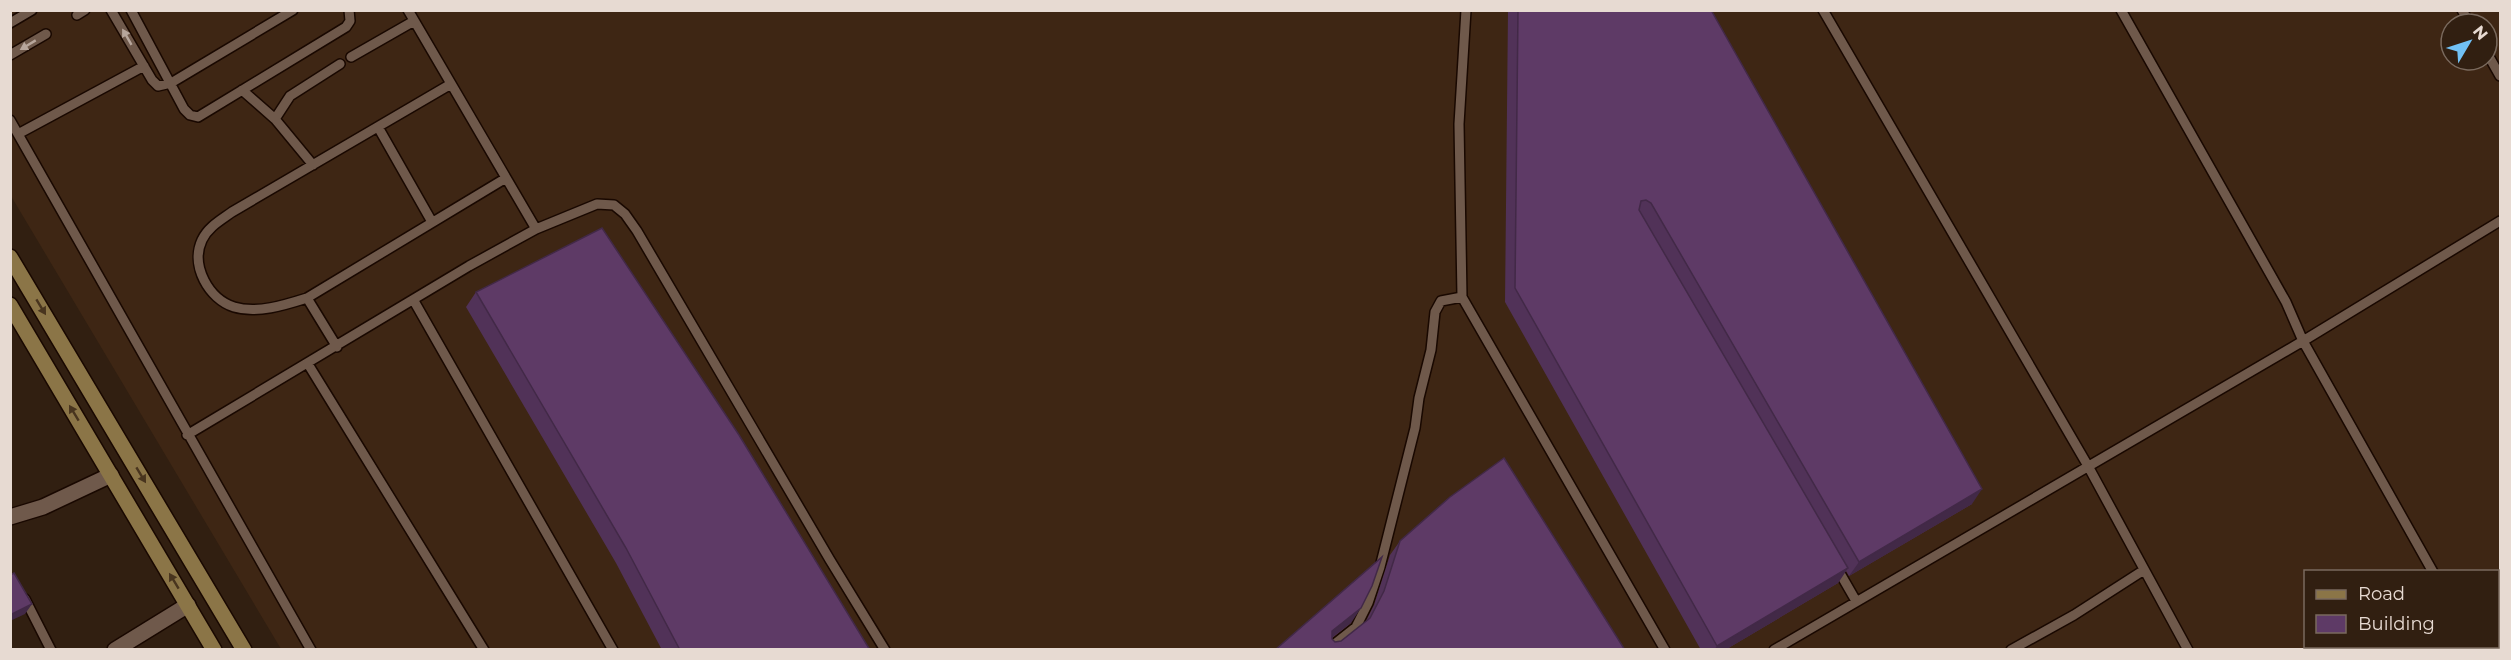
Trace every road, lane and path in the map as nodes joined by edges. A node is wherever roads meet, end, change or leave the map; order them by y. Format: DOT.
graph roads {
  1 [pos="32,10"];
  2 [pos="111,10"];
  3 [pos="131,10"];
  4 [pos="293,10"];
  5 [pos="349,10"];
  6 [pos="408,10"];
  7 [pos="1466,10"];
  8 [pos="1823,10"];
  9 [pos="2121,10"];
  10 [pos="414,21"];
  11 [pos="10,23"];
  12 [pos="46,34"];
  13 [pos="10,55"];
  14 [pos="351,57"];
  15 [pos="340,64"];
  16 [pos="144,66"];
  17 [pos="171,83"];
  18 [pos="451,84"];
  19 [pos="242,90"];
  20 [pos="275,119"];
  21 [pos="10,120"];
  22 [pos="378,127"];
  23 [pos="18,134"];
  24 [pos="313,165"];
  25 [pos="506,178"];
  26 [pos="2500,221"];
  27 [pos="432,222"];
  28 [pos="536,229"];
  29 [pos="10,257"];
  30 [pos="1462,297"];
  31 [pos="307,298"];
  32 [pos="414,301"];
  33 [pos="10,305"];
  34 [pos="2303,341"];
  35 [pos="337,347"];
  36 [pos="308,364"];
  37 [pos="188,435"];
  38 [pos="2088,466"];
  39 [pos="111,475"];
  40 [pos="10,517"];
  41 [pos="1832,560"];
  42 [pos="2144,570"];
  43 [pos="2432,570"];
  44 [pos="21,592"];
  45 [pos="1856,601"];
  46 [pos="188,605"];
  47 [pos="51,650"];
  48 [pos="115,650"];
  49 [pos="214,650"];
  50 [pos="244,650"];
  51 [pos="311,650"];
  52 [pos="484,650"];
  53 [pos="613,650"];
  54 [pos="885,650"];
  55 [pos="1328,650"];
  56 [pos="1665,650"];
  57 [pos="1774,650"];
  58 [pos="2011,650"];
  59 [pos="2188,650"];
  1 -- 11 [label="lane"];
  16 -- 2 [label="lane, one-way"];
  3 -- 17 [label="lane"];
  4 -- 17 [label="lane"];
  5 -- 19 [label="lane"];
  6 -- 10 [label="lane"];
  7 -- 30 [label="lane"];
  8 -- 38 [label="lane"];
  9 -- 34 [label="lane"];
  10 -- 14 [label="lane"];
  10 -- 18 [label="lane"];
  12 -- 13 [label="lane, one-way"];
  15 -- 20 [label="lane"];
  16 -- 17 [label="lane"];
  16 -- 23 [label="lane"];
  17 -- 19 [label="lane"];
  18 -- 22 [label="lane"];
  18 -- 25 [label="lane"];
  19 -- 20 [label="lane"];
  20 -- 24 [label="lane"];
  21 -- 23 [label="lane"];
  22 -- 24 [label="lane"];
  22 -- 27 [label="lane"];
  23 -- 37 [label="lane"];
  24 -- 31 [label="lane"];
  25 -- 27 [label="lane"];
  25 -- 28 [label="lane"];
  26 -- 34 [label="lane"];
  27 -- 31 [label="lane"];
  28 -- 32 [label="lane"];
  28 -- 54 [label="lane"];
  29 -- 50 [label="main road, one-way"];
  30 -- 55 [label="lane"];
  30 -- 56 [label="lane"];
  31 -- 35 [label="lane"];
  32 -- 35 [label="lane"];
  32 -- 53 [label="lane"];
  39 -- 33 [label="main road, one-way"];
  34 -- 38 [label="lane"];
  34 -- 43 [label="lane"];
  35 -- 36 [label="lane"];
  36 -- 37 [label="lane"];
  36 -- 52 [label="lane"];
  37 -- 51 [label="lane"];
  38 -- 42 [label="lane"];
  38 -- 45 [label="lane"];
  39 -- 40 [label="street"];
  46 -- 39 [label="main road, one-way"];
  41 -- 45 [label="lane"];
  42 -- 58 [label="lane"];
  42 -- 59 [label="lane"];
  44 -- 47 [label="lane"];
  45 -- 57 [label="lane"];
  46 -- 48 [label="street"];
  46 -- 49 [label="main road"];
}
